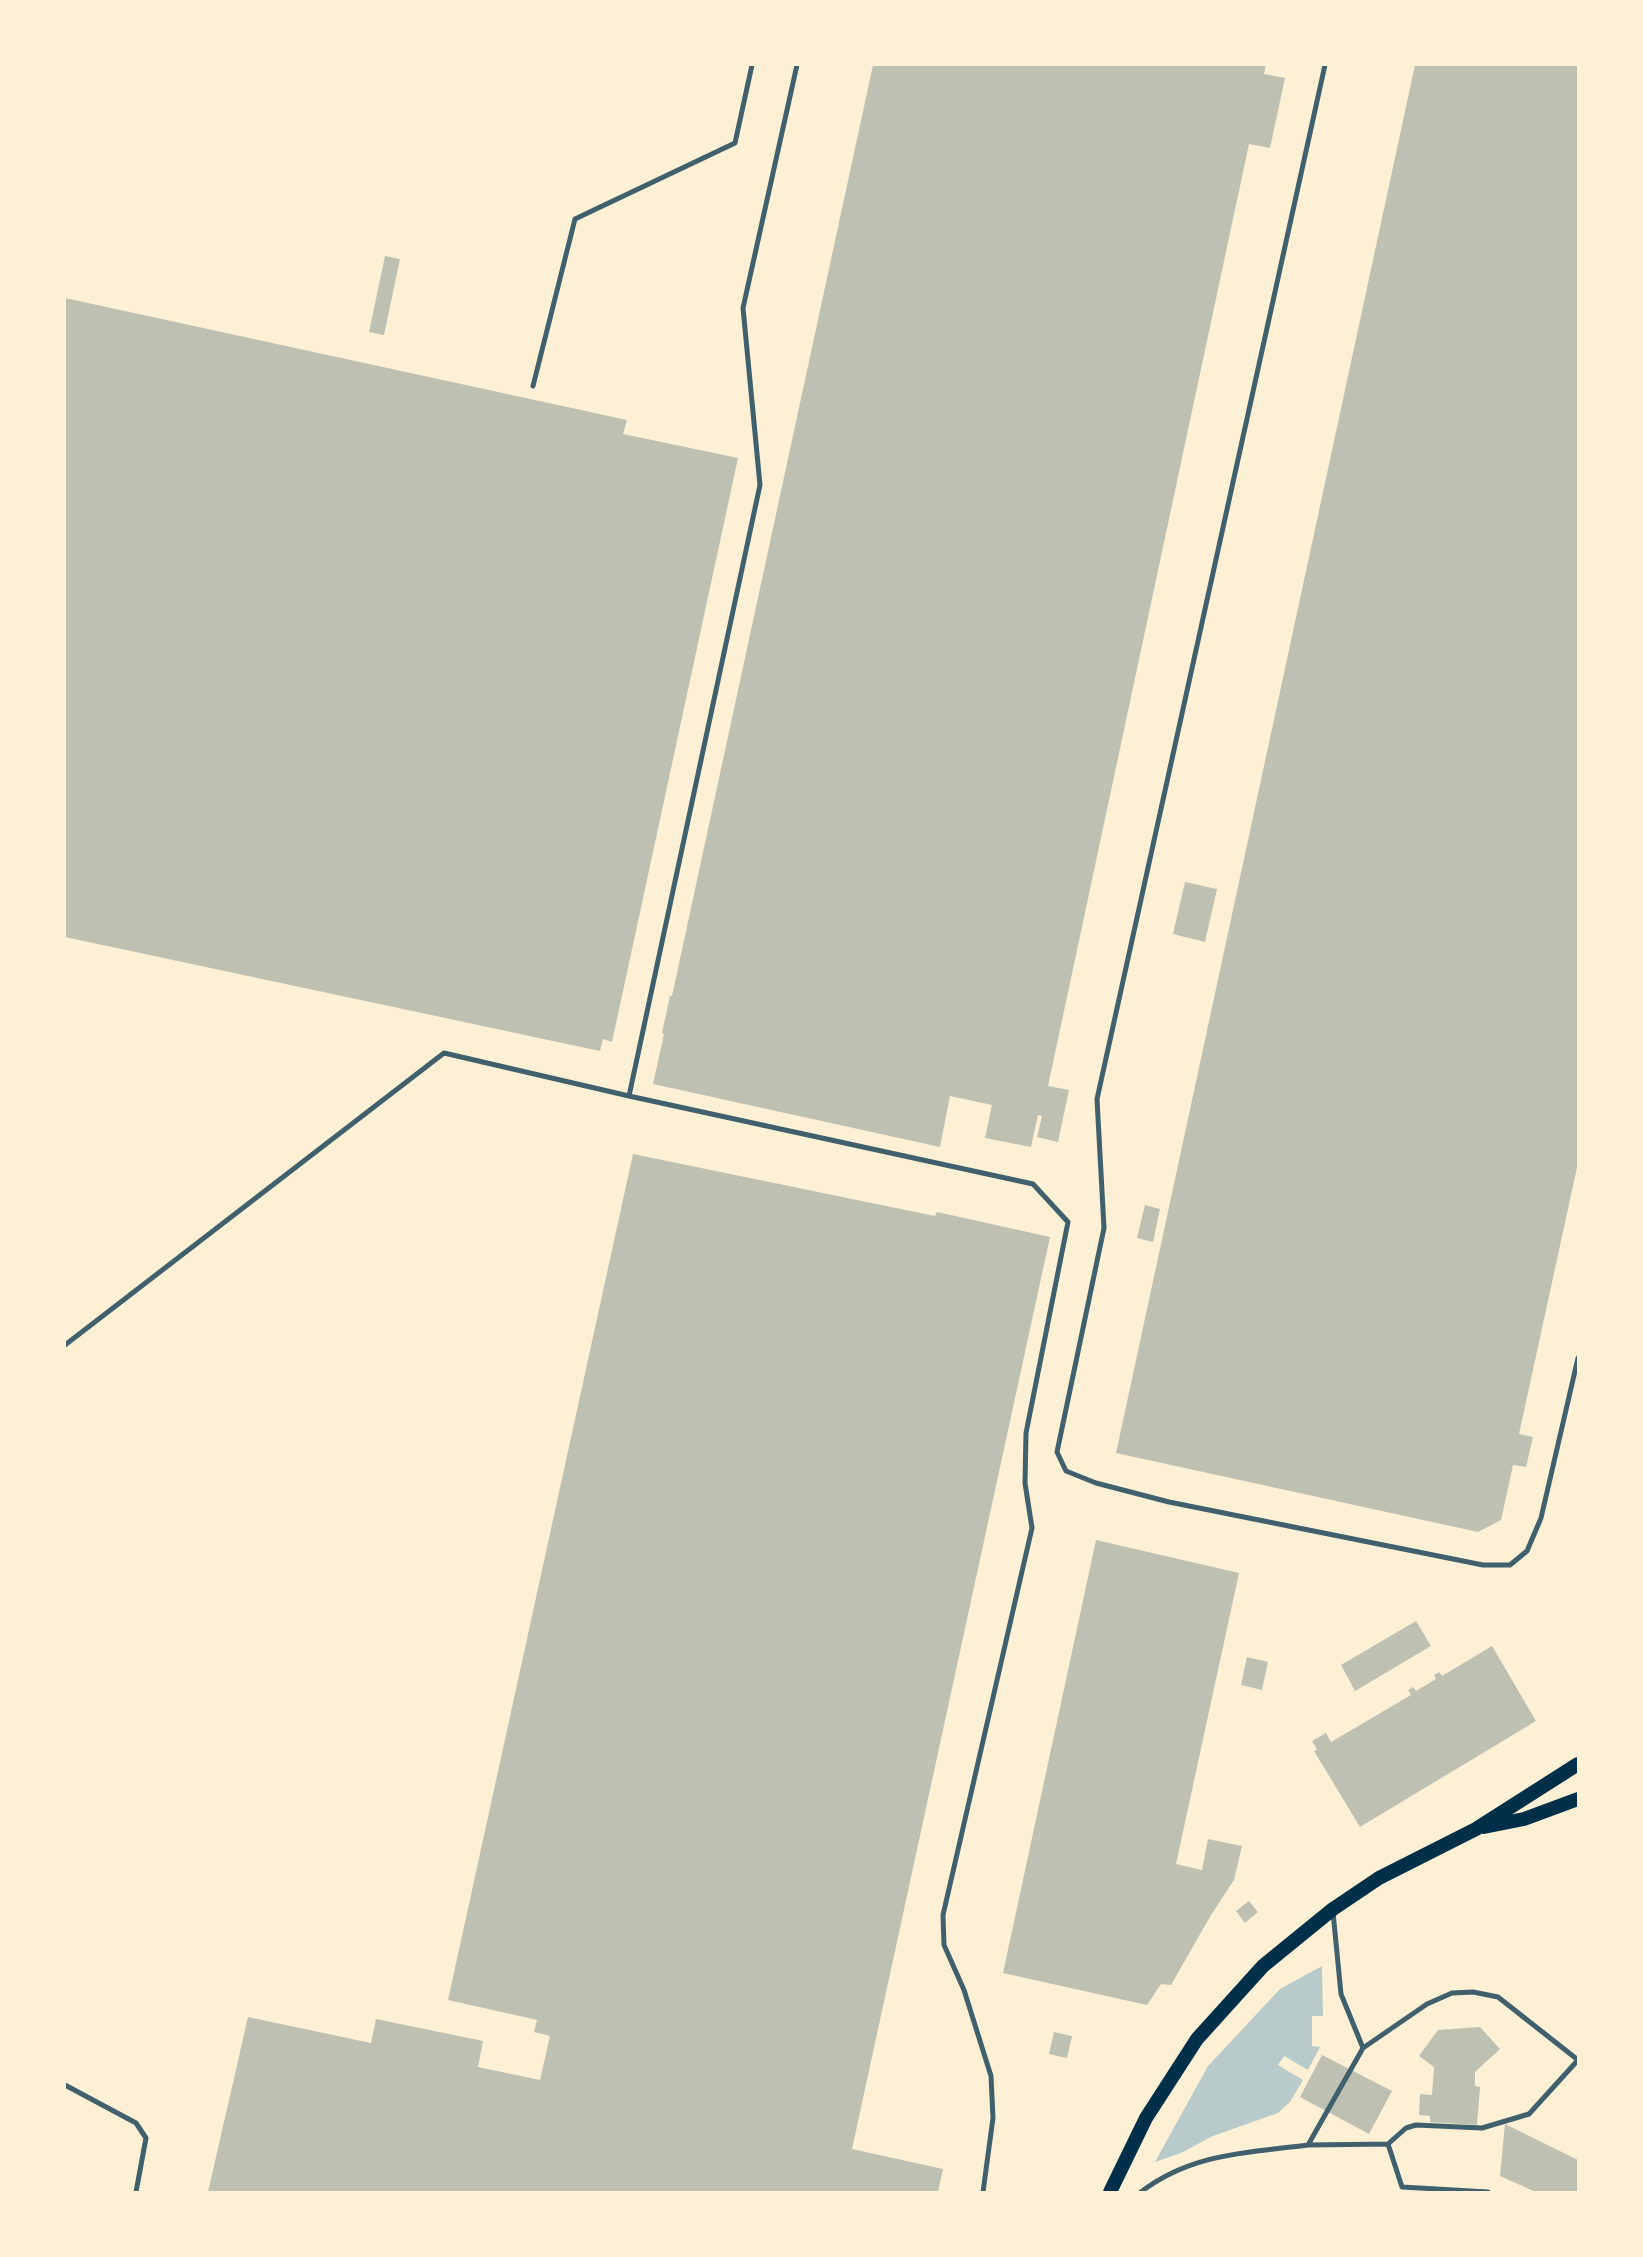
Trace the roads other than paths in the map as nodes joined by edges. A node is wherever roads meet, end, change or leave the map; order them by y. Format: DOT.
graph roads {
  1 [pos="752,65"];
  2 [pos="797,65"];
  3 [pos="1325,65"];
  4 [pos="533,386"];
  5 [pos="629,1096"];
  6 [pos="65,1345"];
  7 [pos="1578,1357"];
  8 [pos="1578,1764"];
  9 [pos="1578,1799"];
  10 [pos="1476,1829"];
  11 [pos="1333,1909"];
  12 [pos="1363,2048"];
  13 [pos="1578,2060"];
  14 [pos="65,2085"];
  15 [pos="1308,2144"];
  16 [pos="1388,2144"];
  17 [pos="136,2192"];
  18 [pos="983,2192"];
  19 [pos="1112,2192"];
  20 [pos="1141,2192"];
  21 [pos="1488,2192"];
  1 -- 4 [label="lane"];
  2 -- 5 [label="lane"];
  3 -- 7 [label="lane"];
  5 -- 6 [label="lane"];
  5 -- 18 [label="lane"];
  8 -- 10 [label="main road"];
  9 -- 10 [label="main road"];
  10 -- 11 [label="main road"];
  11 -- 12 [label="lane"];
  11 -- 19 [label="main road"];
  12 -- 13 [label="lane"];
  12 -- 15 [label="lane"];
  13 -- 16 [label="lane"];
  14 -- 17 [label="lane"];
  15 -- 16 [label="lane"];
  15 -- 20 [label="lane"];
  16 -- 21 [label="lane"];
}
